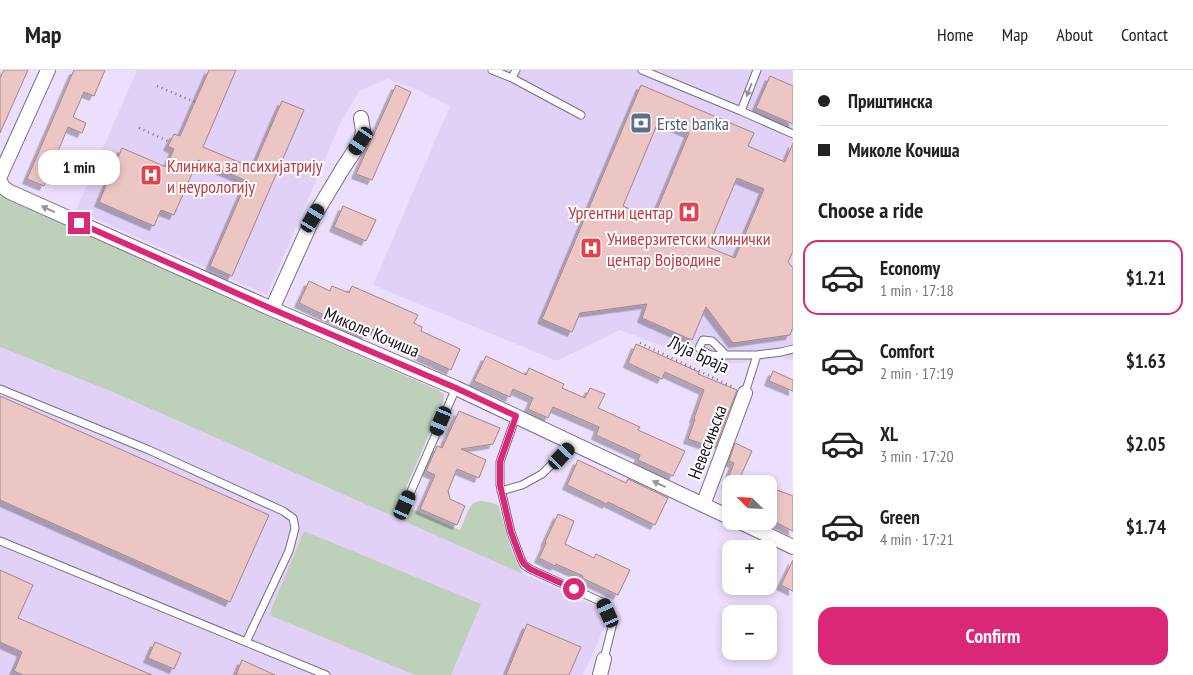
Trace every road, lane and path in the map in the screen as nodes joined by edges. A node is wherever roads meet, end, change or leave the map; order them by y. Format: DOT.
graph roads {
  1 [pos="48,70"];
  2 [pos="492,70"];
  3 [pos="516,70"];
  4 [pos="642,70"];
  5 [pos="757,70"];
  6 [pos="512,78"];
  7 [pos="157,86"];
  8 [pos="195,102"];
  9 [pos="741,111"];
  10 [pos="581,115"];
  11 [pos="361,118"];
  12 [pos="139,128"];
  13 [pos="793,134"];
  14 [pos="170,142"];
  15 [pos="0,175"];
  16 [pos="0,181"];
  17 [pos="272,309"];
  18 [pos="640,343"];
  19 [pos="793,349"];
  20 [pos="726,354"];
  21 [pos="757,355"];
  22 [pos="456,388"];
  23 [pos="0,389"];
  24 [pos="745,393"];
  25 [pos="516,416"];
  26 [pos="574,443"];
  27 [pos="501,491"];
  28 [pos="703,504"];
  29 [pos="405,505"];
  30 [pos="722,514"];
  31 [pos="757,530"];
  32 [pos="0,542"];
  33 [pos="793,547"];
  34 [pos="246,642"];
  35 [pos="604,659"];
  36 [pos="326,675"];
  37 [pos="600,675"];
  1 -- 15 [label="street"];
  2 -- 6 [label="lane"];
  3 -- 6 [label="lane"];
  4 -- 9 [label="lane"];
  5 -- 9 [label="lane, one-way"];
  6 -- 10 [label="lane"];
  7 -- 8 [label="path"];
  9 -- 13 [label="lane"];
  11 -- 17 [label="street"];
  12 -- 14 [label="path"];
  17 -- 16 [label="street, Миколе Кочиша, one-way"];
  17 -- 22 [label="street, Миколе Кочиша"];
  18 -- 24 [label="path, Луја Браја"];
  19 -- 21 [label="lane, Луја Браја"];
  20 -- 21 [label="lane, Луја Браја"];
  21 -- 24 [label="lane"];
  22 -- 25 [label="street, Миколе Кочиша"];
  22 -- 29 [label="lane"];
  23 -- 34 [label="lane"];
  24 -- 28 [label="street, Невесињска"];
  25 -- 26 [label="street, Миколе Кочиша"];
  25 -- 27 [label="lane"];
  26 -- 27 [label="lane"];
  28 -- 26 [label="street, Миколе Кочиша, one-way"];
  27 -- 35 [label="lane"];
  28 -- 30 [label="street, Миколе Кочиша"];
  31 -- 33 [label="street"];
  32 -- 34 [label="lane"];
  34 -- 36 [label="lane"];
  35 -- 37 [label="street"];
}
